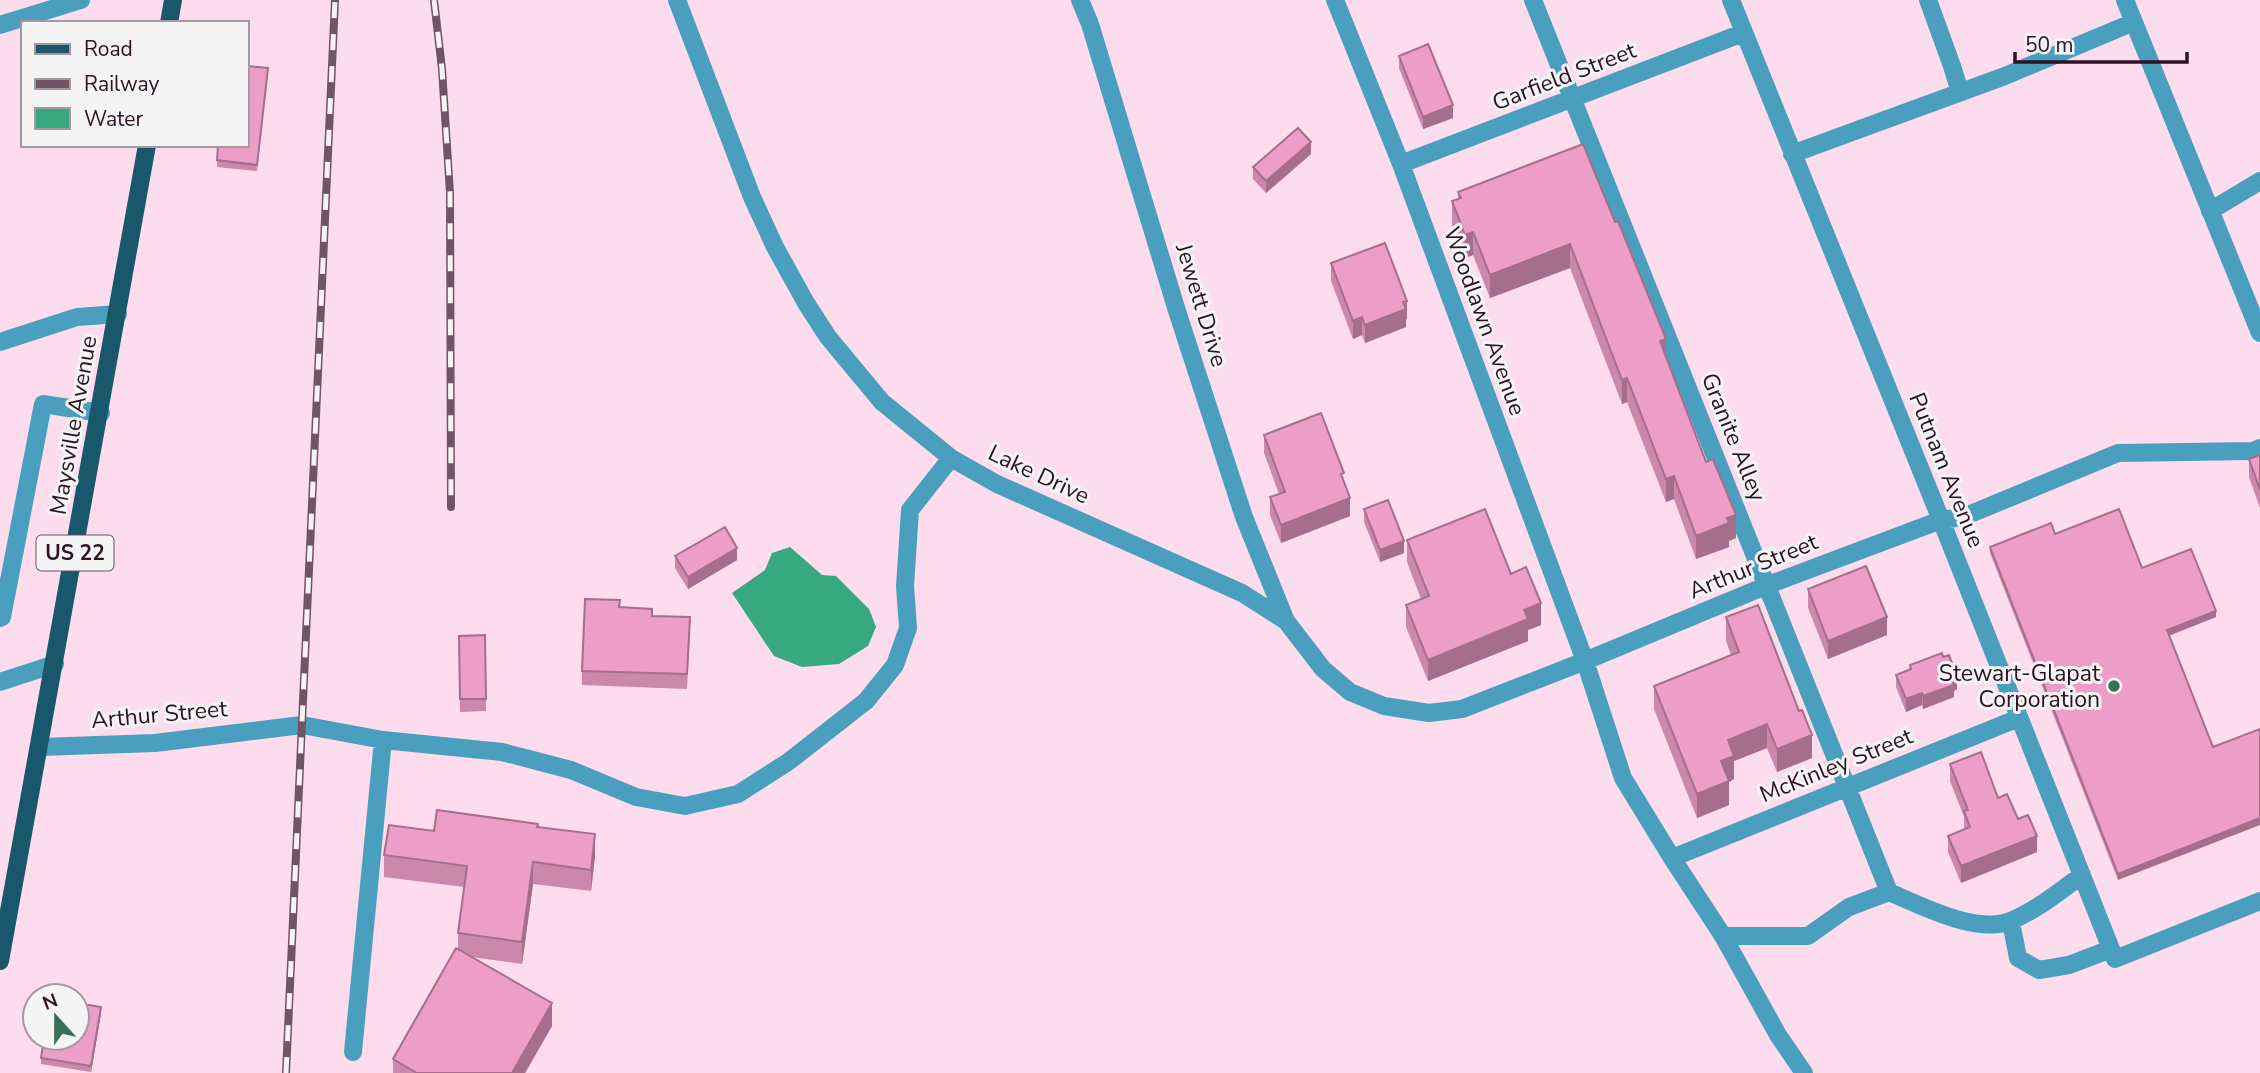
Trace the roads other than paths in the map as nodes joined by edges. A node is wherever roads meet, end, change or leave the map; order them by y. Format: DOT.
graph roads {
  1 [pos="81,0"];
  2 [pos="173,0"];
  3 [pos="677,0"];
  4 [pos="1080,0"];
  5 [pos="1335,0"];
  6 [pos="1533,0"];
  7 [pos="1731,0"];
  8 [pos="1928,0"];
  9 [pos="2125,0"];
  10 [pos="169,21"];
  11 [pos="2134,22"];
  12 [pos="0,26"];
  13 [pos="1743,33"];
  14 [pos="1960,92"];
  15 [pos="1573,99"];
  16 [pos="148,147"];
  17 [pos="1792,154"];
  18 [pos="1401,164"];
  19 [pos="2260,181"];
  20 [pos="2210,211"];
  21 [pos="118,314"];
  22 [pos="2260,333"];
  23 [pos="0,342"];
  24 [pos="101,413"];
  25 [pos="2260,448"];
  26 [pos="951,458"];
  27 [pos="1941,520"];
  28 [pos="1768,586"];
  29 [pos="0,618"];
  30 [pos="1286,621"];
  31 [pos="1585,662"];
  32 [pos="55,664"];
  33 [pos="0,682"];
  34 [pos="2019,718"];
  35 [pos="383,740"];
  36 [pos="40,747"];
  37 [pos="1847,787"];
  38 [pos="1672,858"];
  39 [pos="2082,875"];
  40 [pos="1889,892"];
  41 [pos="2260,901"];
  42 [pos="2011,922"];
  43 [pos="1723,936"];
  44 [pos="1,953"];
  45 [pos="2113,954"];
  46 [pos="353,1052"];
  47 [pos="1804,1073"];
  1 -- 12 [label="street"];
  2 -- 10 [label="main road"];
  3 -- 26 [label="street, Lake Drive"];
  4 -- 30 [label="street, Jewett Drive"];
  5 -- 18 [label="street, Woodlawn Avenue"];
  6 -- 15 [label="street, Granite Alley"];
  7 -- 13 [label="street, Putnam Avenue"];
  8 -- 14 [label="street"];
  9 -- 11 [label="street"];
  11 -- 14 [label="street"];
  11 -- 20 [label="street"];
  13 -- 15 [label="street, Garfield Street"];
  13 -- 17 [label="street, Putnam Avenue"];
  14 -- 17 [label="street"];
  15 -- 18 [label="street, Garfield Street"];
  15 -- 28 [label="street, Granite Alley"];
  16 -- 21 [label="main road, Maysville Avenue / US 22"];
  17 -- 27 [label="street, Putnam Avenue"];
  18 -- 31 [label="street, Woodlawn Avenue"];
  19 -- 20 [label="street"];
  20 -- 22 [label="street"];
  21 -- 23 [label="street"];
  21 -- 24 [label="main road, Maysville Avenue / US 22"];
  24 -- 29 [label="street"];
  24 -- 32 [label="main road, Maysville Avenue / US 22"];
  25 -- 27 [label="street, Arthur Street"];
  26 -- 30 [label="street, Lake Drive"];
  26 -- 35 [label="street, Arthur Street"];
  27 -- 28 [label="street, Arthur Street"];
  27 -- 34 [label="street, Putnam Avenue"];
  28 -- 31 [label="street, Arthur Street"];
  28 -- 37 [label="street, Granite Alley"];
  30 -- 31 [label="street, Lake Drive"];
  31 -- 38 [label="street, Woodlawn Avenue"];
  32 -- 33 [label="street"];
  32 -- 36 [label="main road, Maysville Avenue / US 22"];
  34 -- 37 [label="street, McKinley Street"];
  34 -- 39 [label="street, Putnam Avenue"];
  35 -- 36 [label="street, Arthur Street"];
  35 -- 46 [label="street"];
  36 -- 44 [label="main road, Maysville Avenue / US 22"];
  37 -- 38 [label="street, McKinley Street"];
  37 -- 40 [label="street, Granite Alley"];
  38 -- 43 [label="street, Woodlawn Avenue"];
  39 -- 42 [label="street"];
  39 -- 45 [label="street, Putnam Avenue"];
  40 -- 42 [label="street"];
  40 -- 43 [label="street"];
  41 -- 45 [label="street"];
  42 -- 45 [label="street"];
  43 -- 47 [label="street, Woodlawn Avenue"];
}
